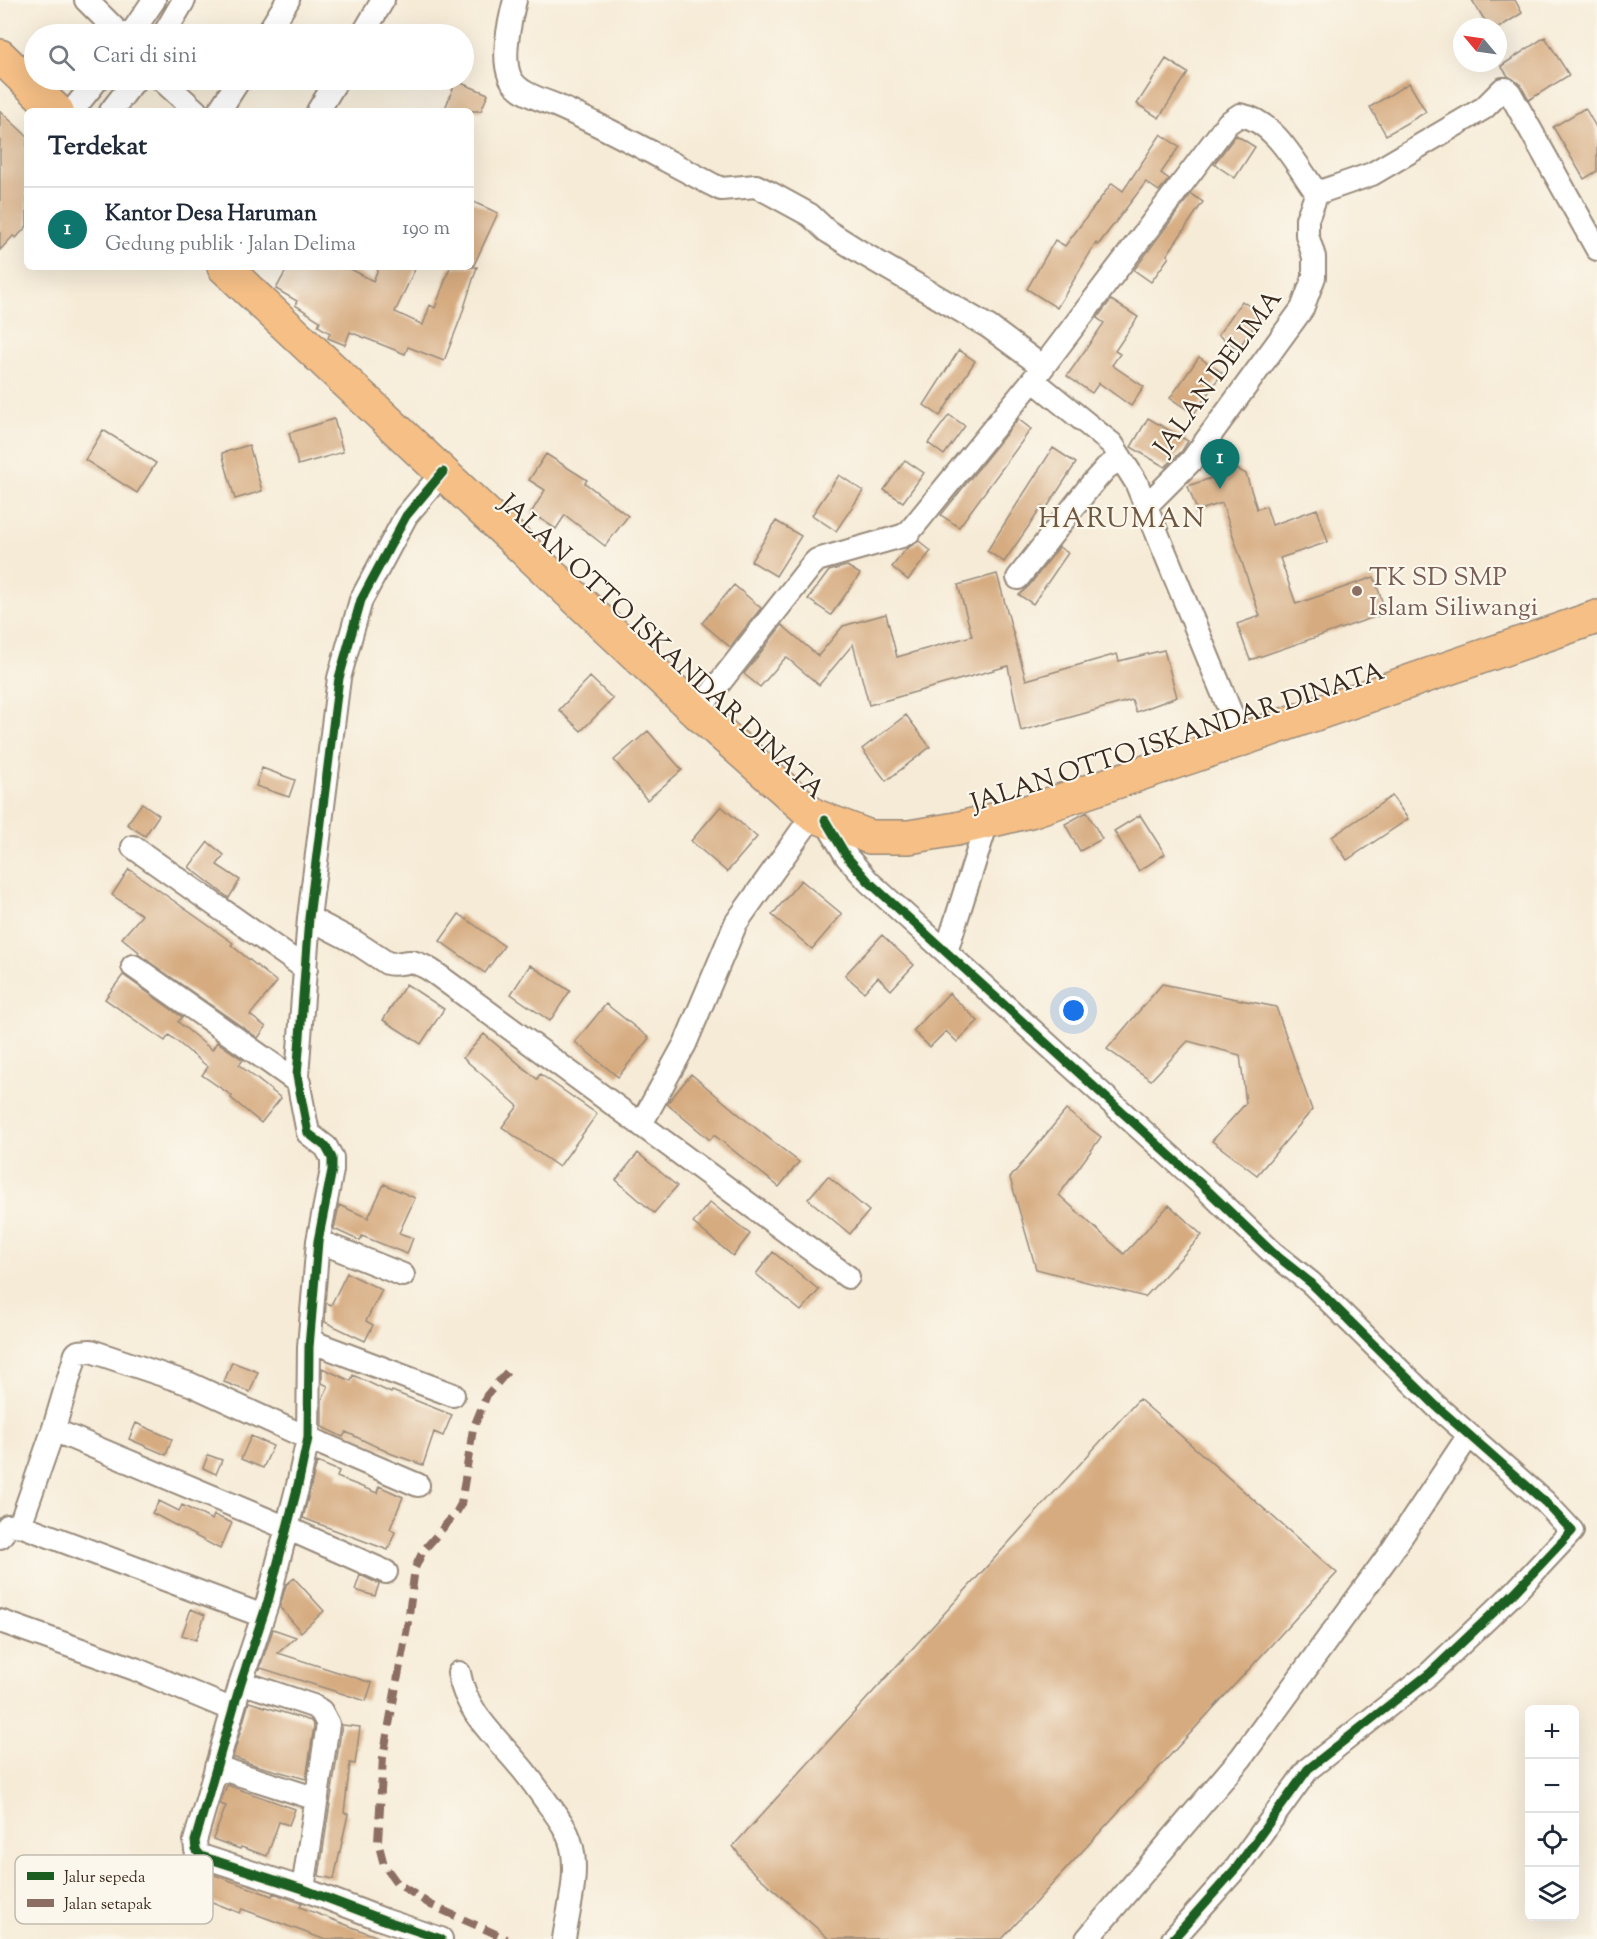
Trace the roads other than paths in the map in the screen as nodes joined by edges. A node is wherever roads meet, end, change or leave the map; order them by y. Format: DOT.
graph roads {
  1 [pos="86,0"];
  2 [pos="154,0"];
  3 [pos="184,0"];
  4 [pos="288,0"];
  5 [pos="383,0"];
  6 [pos="515,0"];
  7 [pos="110,24"];
  8 [pos="138,24"];
  9 [pos="170,24"];
  10 [pos="273,24"];
  11 [pos="369,24"];
  12 [pos="0,57"];
  13 [pos="24,80"];
  14 [pos="35,90"];
  15 [pos="89,90"];
  16 [pos="127,90"];
  17 [pos="173,90"];
  18 [pos="233,90"];
  19 [pos="331,90"];
  20 [pos="54,108"];
  21 [pos="74,108"];
  22 [pos="113,108"];
  23 [pos="193,108"];
  24 [pos="221,108"];
  25 [pos="320,108"];
  26 [pos="1317,193"];
  27 [pos="1597,249"];
  28 [pos="227,270"];
  29 [pos="1038,373"];
  30 [pos="1121,458"];
  31 [pos="444,472"];
  32 [pos="1146,506"];
  33 [pos="1018,578"];
  34 [pos="1597,617"];
  35 [pos="698,713"];
  36 [pos="1240,741"];
  37 [pos="819,818"];
  38 [pos="987,822"];
  39 [pos="133,847"];
  40 [pos="309,918"];
  41 [pos="946,952"];
  42 [pos="133,966"];
  43 [pos="306,969"];
  44 [pos="299,1083"];
  45 [pos="641,1124"];
  46 [pos="318,1241"];
  47 [pos="403,1275"];
  48 [pos="848,1277"];
  49 [pos="310,1341"];
  50 [pos="453,1395"];
  51 [pos="54,1428"];
  52 [pos="1469,1435"];
  53 [pos="308,1438"];
  54 [pos="418,1485"];
  55 [pos="20,1525"];
  56 [pos="286,1528"];
  57 [pos="0,1537"];
  58 [pos="386,1572"];
  59 [pos="263,1616"];
  60 [pos="0,1621"];
  61 [pos="459,1673"];
  62 [pos="241,1682"];
  63 [pos="233,1710"];
  64 [pos="216,1767"];
  65 [pos="317,1799"];
  66 [pos="200,1855"];
  67 [pos="213,1860"];
  68 [pos="303,1889"];
  69 [pos="441,1939"];
  70 [pos="564,1939"];
  71 [pos="1087,1939"];
  72 [pos="1173,1939"];
  1 -- 7 [label="street"];
  2 -- 8 [label="street"];
  3 -- 9 [label="street"];
  4 -- 10 [label="street"];
  5 -- 11 [label="street"];
  6 -- 29 [label="street"];
  12 -- 13 [label="main road"];
  14 -- 20 [label="main road"];
  15 -- 21 [label="street"];
  16 -- 22 [label="street"];
  17 -- 23 [label="street"];
  18 -- 24 [label="street"];
  19 -- 25 [label="street"];
  26 -- 27 [label="street"];
  26 -- 29 [label="street"];
  26 -- 32 [label="street, JALAN DELIMA"];
  28 -- 31 [label="main road, JALAN OTTO ISKANDAR DINATA"];
  29 -- 30 [label="street"];
  29 -- 35 [label="street"];
  30 -- 32 [label="street"];
  30 -- 33 [label="street"];
  31 -- 35 [label="main road, JALAN OTTO ISKANDAR DINATA"];
  31 -- 40 [label="street"];
  32 -- 36 [label="street"];
  34 -- 36 [label="main road, JALAN OTTO ISKANDAR DINATA"];
  35 -- 37 [label="main road, JALAN OTTO ISKANDAR DINATA"];
  36 -- 38 [label="main road, JALAN OTTO ISKANDAR DINATA"];
  37 -- 38 [label="main road, JALAN OTTO ISKANDAR DINATA"];
  37 -- 41 [label="street"];
  37 -- 45 [label="street"];
  38 -- 41 [label="street"];
  39 -- 43 [label="street"];
  40 -- 43 [label="street"];
  40 -- 45 [label="street"];
  41 -- 52 [label="street"];
  42 -- 44 [label="street"];
  43 -- 44 [label="street"];
  44 -- 46 [label="street"];
  45 -- 48 [label="street"];
  46 -- 47 [label="street"];
  46 -- 49 [label="street"];
  49 -- 50 [label="street"];
  49 -- 53 [label="street"];
  51 -- 53 [label="street"];
  51 -- 55 [label="street"];
  51 -- 56 [label="street"];
  52 -- 71 [label="street"];
  52 -- 72 [label="street"];
  53 -- 54 [label="street"];
  53 -- 56 [label="street"];
  55 -- 57 [label="street"];
  55 -- 59 [label="street"];
  56 -- 58 [label="street"];
  56 -- 59 [label="street"];
  59 -- 62 [label="street"];
  60 -- 63 [label="street"];
  61 -- 70 [label="street"];
  62 -- 63 [label="street"];
  62 -- 65 [label="street"];
  63 -- 64 [label="street"];
  64 -- 65 [label="street"];
  64 -- 66 [label="street"];
  65 -- 68 [label="street"];
  67 -- 68 [label="street"];
  68 -- 69 [label="street"];
}
